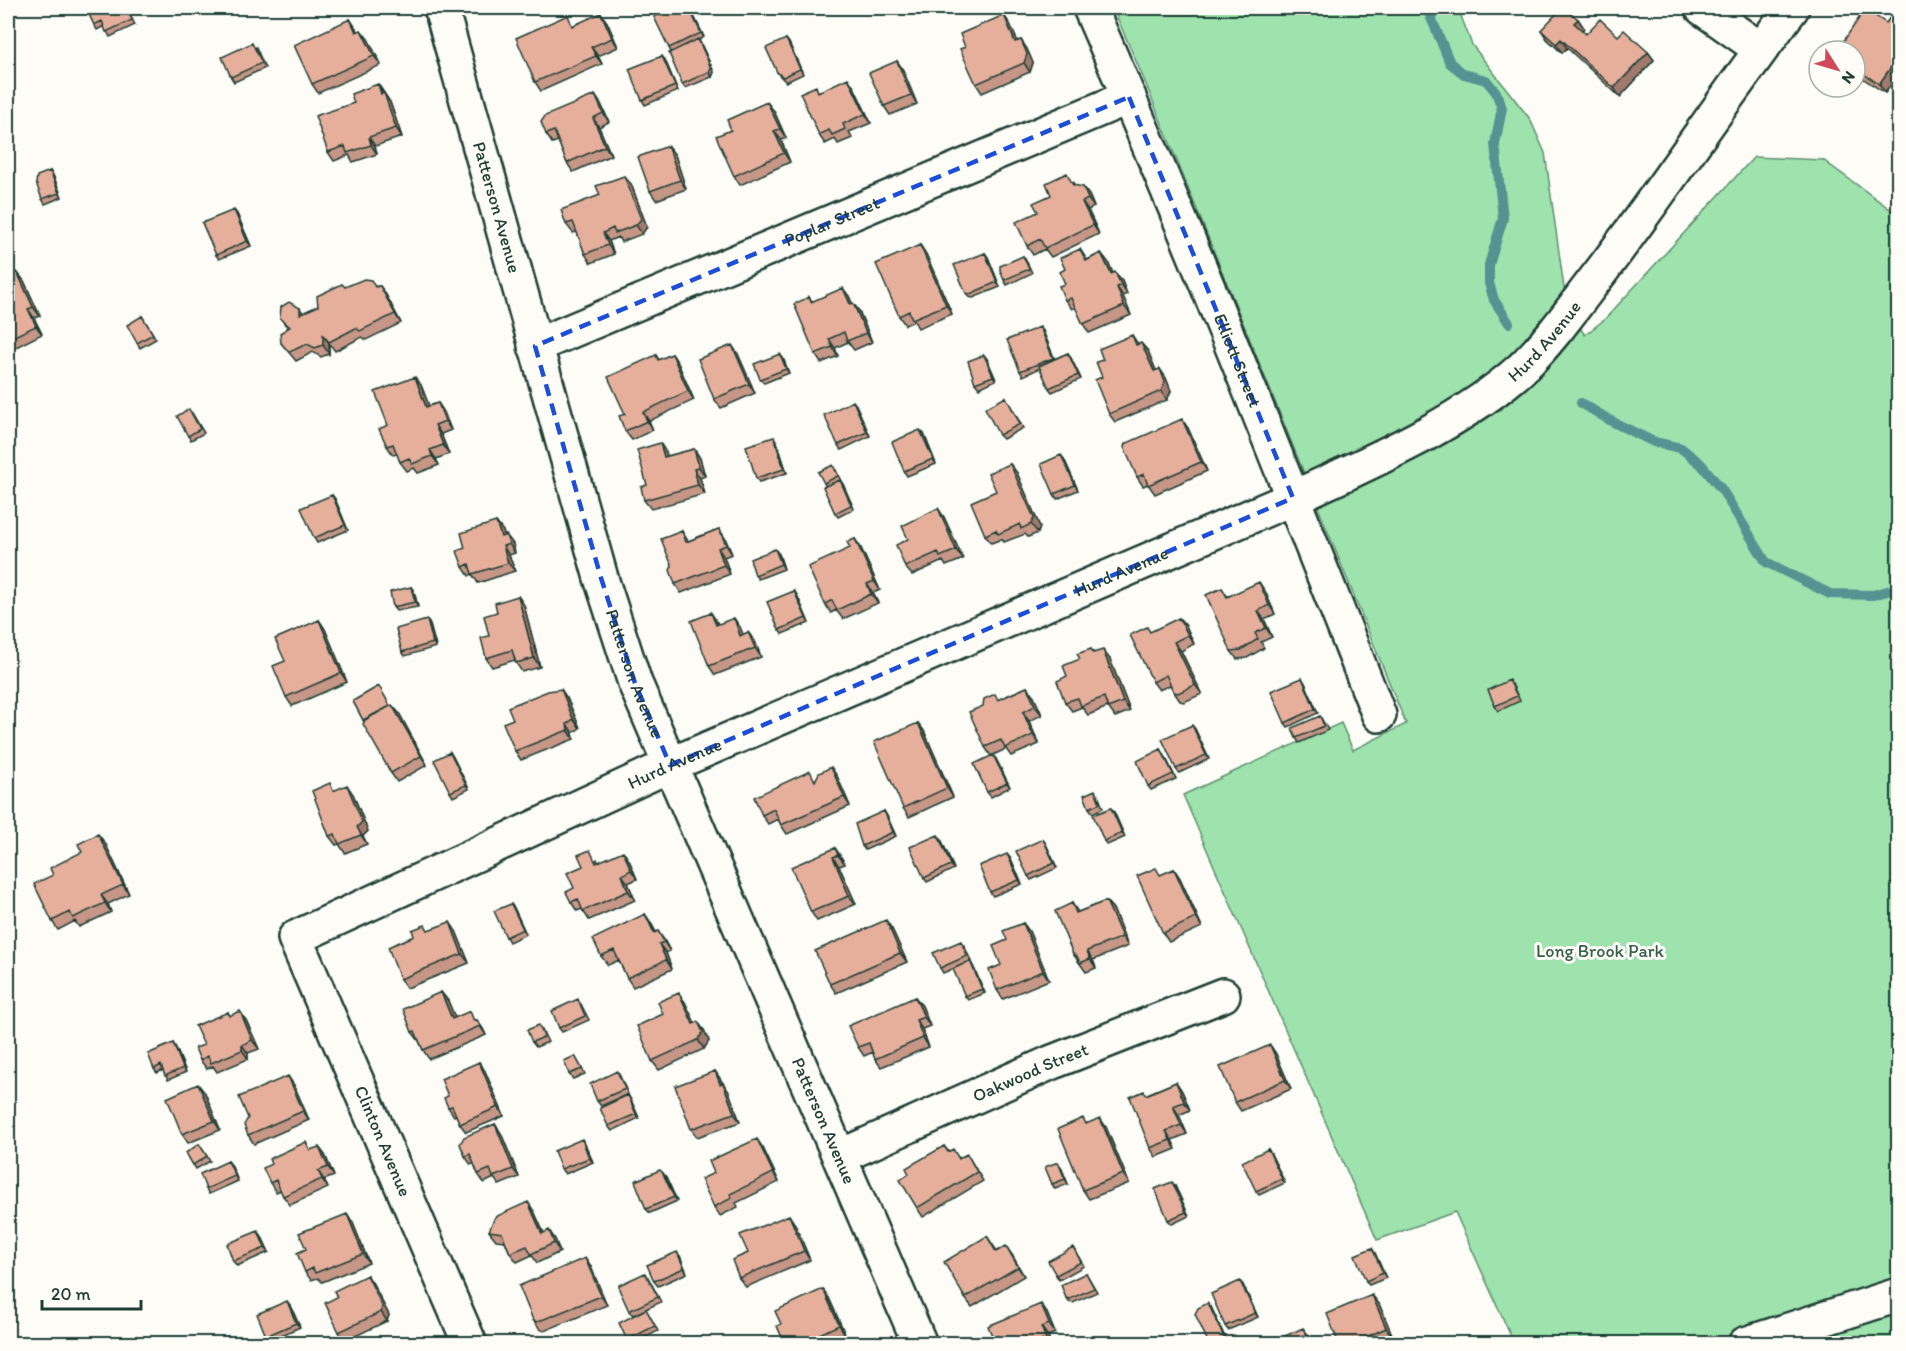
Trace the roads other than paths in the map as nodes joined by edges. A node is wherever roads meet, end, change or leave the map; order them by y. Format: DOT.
graph roads {
  1 [pos="441,8"];
  2 [pos="1090,8"];
  3 [pos="1702,8"];
  4 [pos="1792,8"];
  5 [pos="1760,49"];
  6 [pos="1129,97"];
  7 [pos="535,345"];
  8 [pos="1293,498"];
  9 [pos="1379,715"];
  10 [pos="670,765"];
  11 [pos="295,938"];
  12 [pos="1222,995"];
  13 [pos="840,1156"];
  14 [pos="1899,1295"];
  15 [pos="470,1344"];
  16 [pos="920,1344"];
  17 [pos="1745,1344"];
  1 -- 7 [label="street, Patterson Avenue"];
  2 -- 6 [label="street, Elliott Street"];
  3 -- 5 [label="street"];
  4 -- 5 [label="street, Hurd Avenue"];
  5 -- 8 [label="street, Hurd Avenue"];
  6 -- 7 [label="street, Poplar Street"];
  6 -- 8 [label="street, Elliott Street"];
  7 -- 10 [label="street, Patterson Avenue"];
  8 -- 9 [label="street, Elliott Street"];
  8 -- 10 [label="street, Hurd Avenue"];
  10 -- 11 [label="street, Hurd Avenue"];
  10 -- 13 [label="street, Patterson Avenue"];
  11 -- 15 [label="street, Clinton Avenue"];
  12 -- 13 [label="street, Oakwood Street"];
  13 -- 16 [label="street, Patterson Avenue"];
  14 -- 17 [label="street"];
}
